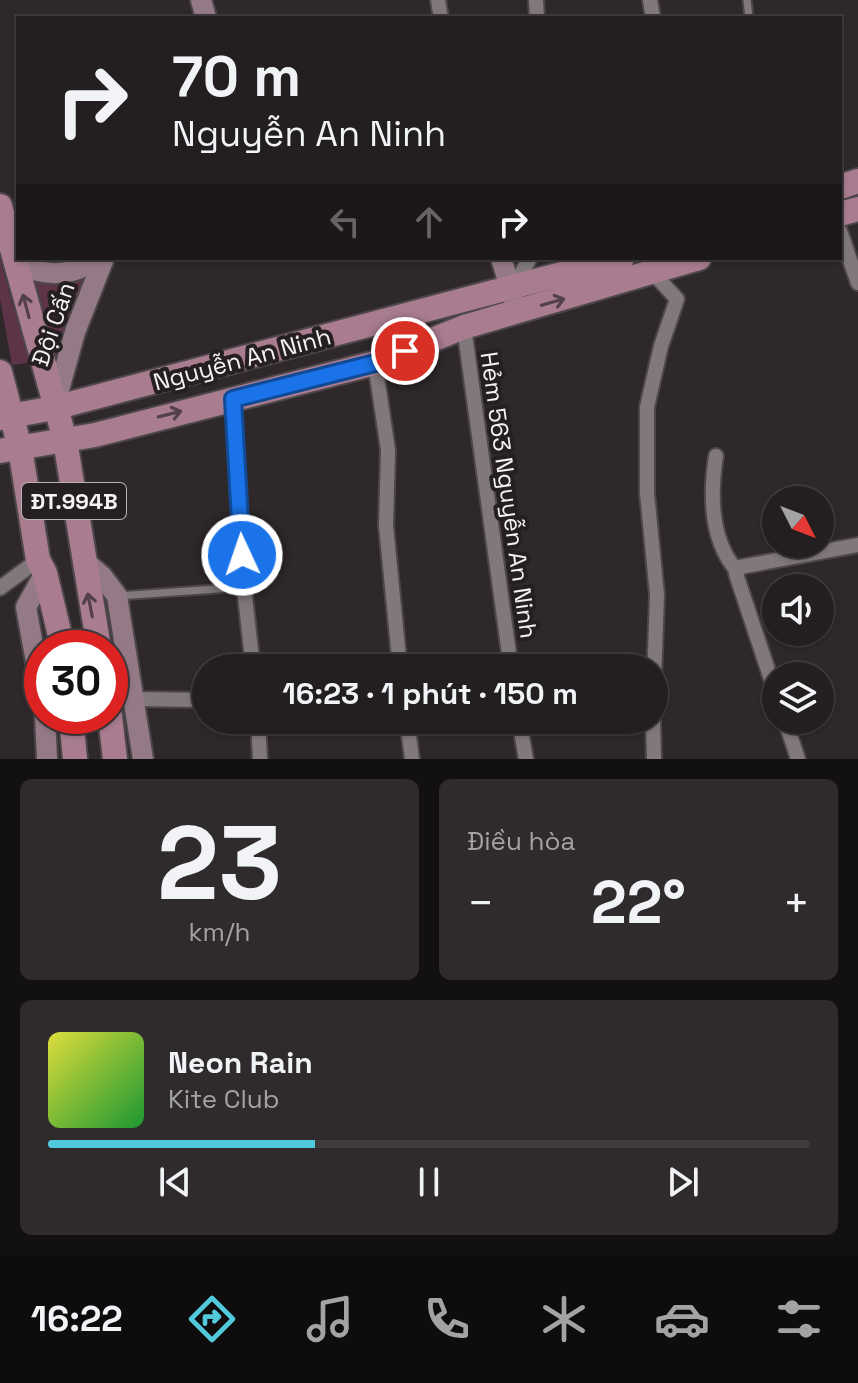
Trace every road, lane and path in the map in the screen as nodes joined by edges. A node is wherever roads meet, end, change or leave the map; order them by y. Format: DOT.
graph roads {
  1 [pos="0,206"];
  2 [pos="842,237"];
  3 [pos="92,260"];
  4 [pos="103,260"];
  5 [pos="502,260"];
  6 [pos="529,260"];
  7 [pos="615,260"];
  8 [pos="692,260"];
  9 [pos="14,262"];
  10 [pos="652,272"];
  11 [pos="858,283"];
  12 [pos="513,288"];
  13 [pos="516,312"];
  14 [pos="464,327"];
  15 [pos="375,363"];
  16 [pos="0,372"];
  17 [pos="233,399"];
  18 [pos="54,408"];
  19 [pos="7,417"];
  20 [pos="65,440"];
  21 [pos="10,450"];
  22 [pos="716,456"];
  23 [pos="858,545"];
  24 [pos="84,561"];
  25 [pos="42,567"];
  26 [pos="737,571"];
  27 [pos="244,587"];
  28 [pos="0,588"];
  29 [pos="117,596"];
  30 [pos="30,630"];
  31 [pos="58,630"];
  32 [pos="96,630"];
  33 [pos="251,654"];
  34 [pos="399,654"];
  35 [pos="509,654"];
  36 [pos="655,654"];
  37 [pos="766,662"];
  38 [pos="134,699"];
  39 [pos="192,700"];
  40 [pos="46,734"];
  41 [pos="73,734"];
  42 [pos="112,734"];
  43 [pos="259,734"];
  44 [pos="409,734"];
  45 [pos="522,734"];
  46 [pos="653,734"];
  47 [pos="790,734"];
  48 [pos="47,759"];
  49 [pos="75,759"];
  50 [pos="115,759"];
  51 [pos="143,759"];
  52 [pos="260,759"];
  53 [pos="412,759"];
  54 [pos="526,759"];
  55 [pos="654,759"];
  56 [pos="798,759"];
  1 -- 9 [label="main road, ĐT.994B"];
  2 -- 11 [label="street"];
  3 -- 9 [label="main road"];
  4 -- 18 [label="main road, Đội Cấn"];
  5 -- 12 [label="main road"];
  6 -- 12 [label="street"];
  7 -- 12 [label="main road, Nguyễn An Ninh"];
  8 -- 10 [label="main road, Nguyễn An Ninh"];
  18 -- 9 [label="main road, ĐT.994B, one-way"];
  13 -- 10 [label="main road, Nguyễn An Ninh, one-way"];
  10 -- 36 [label="street"];
  12 -- 13 [label="main road"];
  12 -- 18 [label="main road, Nguyễn An Ninh"];
  13 -- 14 [label="main road, Nguyễn An Ninh"];
  14 -- 15 [label="main road, Nguyễn An Ninh"];
  14 -- 35 [label="street, Hẻm 563 Nguyễn An Ninh"];
  15 -- 17 [label="main road, Nguyễn An Ninh"];
  15 -- 34 [label="street"];
  16 -- 19 [label="main road, ĐT.994B"];
  20 -- 17 [label="main road, Nguyễn An Ninh, one-way"];
  17 -- 27 [label="street"];
  18 -- 19 [label="main road, Nguyễn An Ninh"];
  18 -- 20 [label="main road, ĐT.994B"];
  19 -- 21 [label="main road, ĐT.994B"];
  20 -- 21 [label="main road, Nguyễn An Ninh"];
  20 -- 24 [label="main road, ĐT.994B"];
  21 -- 25 [label="main road, ĐT.994B"];
  22 -- 26 [label="street"];
  23 -- 26 [label="street"];
  24 -- 25 [label="main road"];
  24 -- 29 [label="main road"];
  32 -- 24 [label="main road, ĐT.994B, one-way"];
  25 -- 28 [label="street"];
  25 -- 30 [label="main road"];
  25 -- 31 [label="main road, ĐT.994B"];
  26 -- 37 [label="street"];
  27 -- 29 [label="lane"];
  27 -- 33 [label="street"];
  29 -- 38 [label="main road"];
  38 -- 39 [label="street"];
  38 -- 51 [label="main road"];
  40 -- 48 [label="main road"];
  41 -- 49 [label="main road"];
  42 -- 50 [label="main road"];
  43 -- 52 [label="street"];
  44 -- 53 [label="street"];
  45 -- 54 [label="street"];
  46 -- 55 [label="street"];
  47 -- 56 [label="street"];
}
